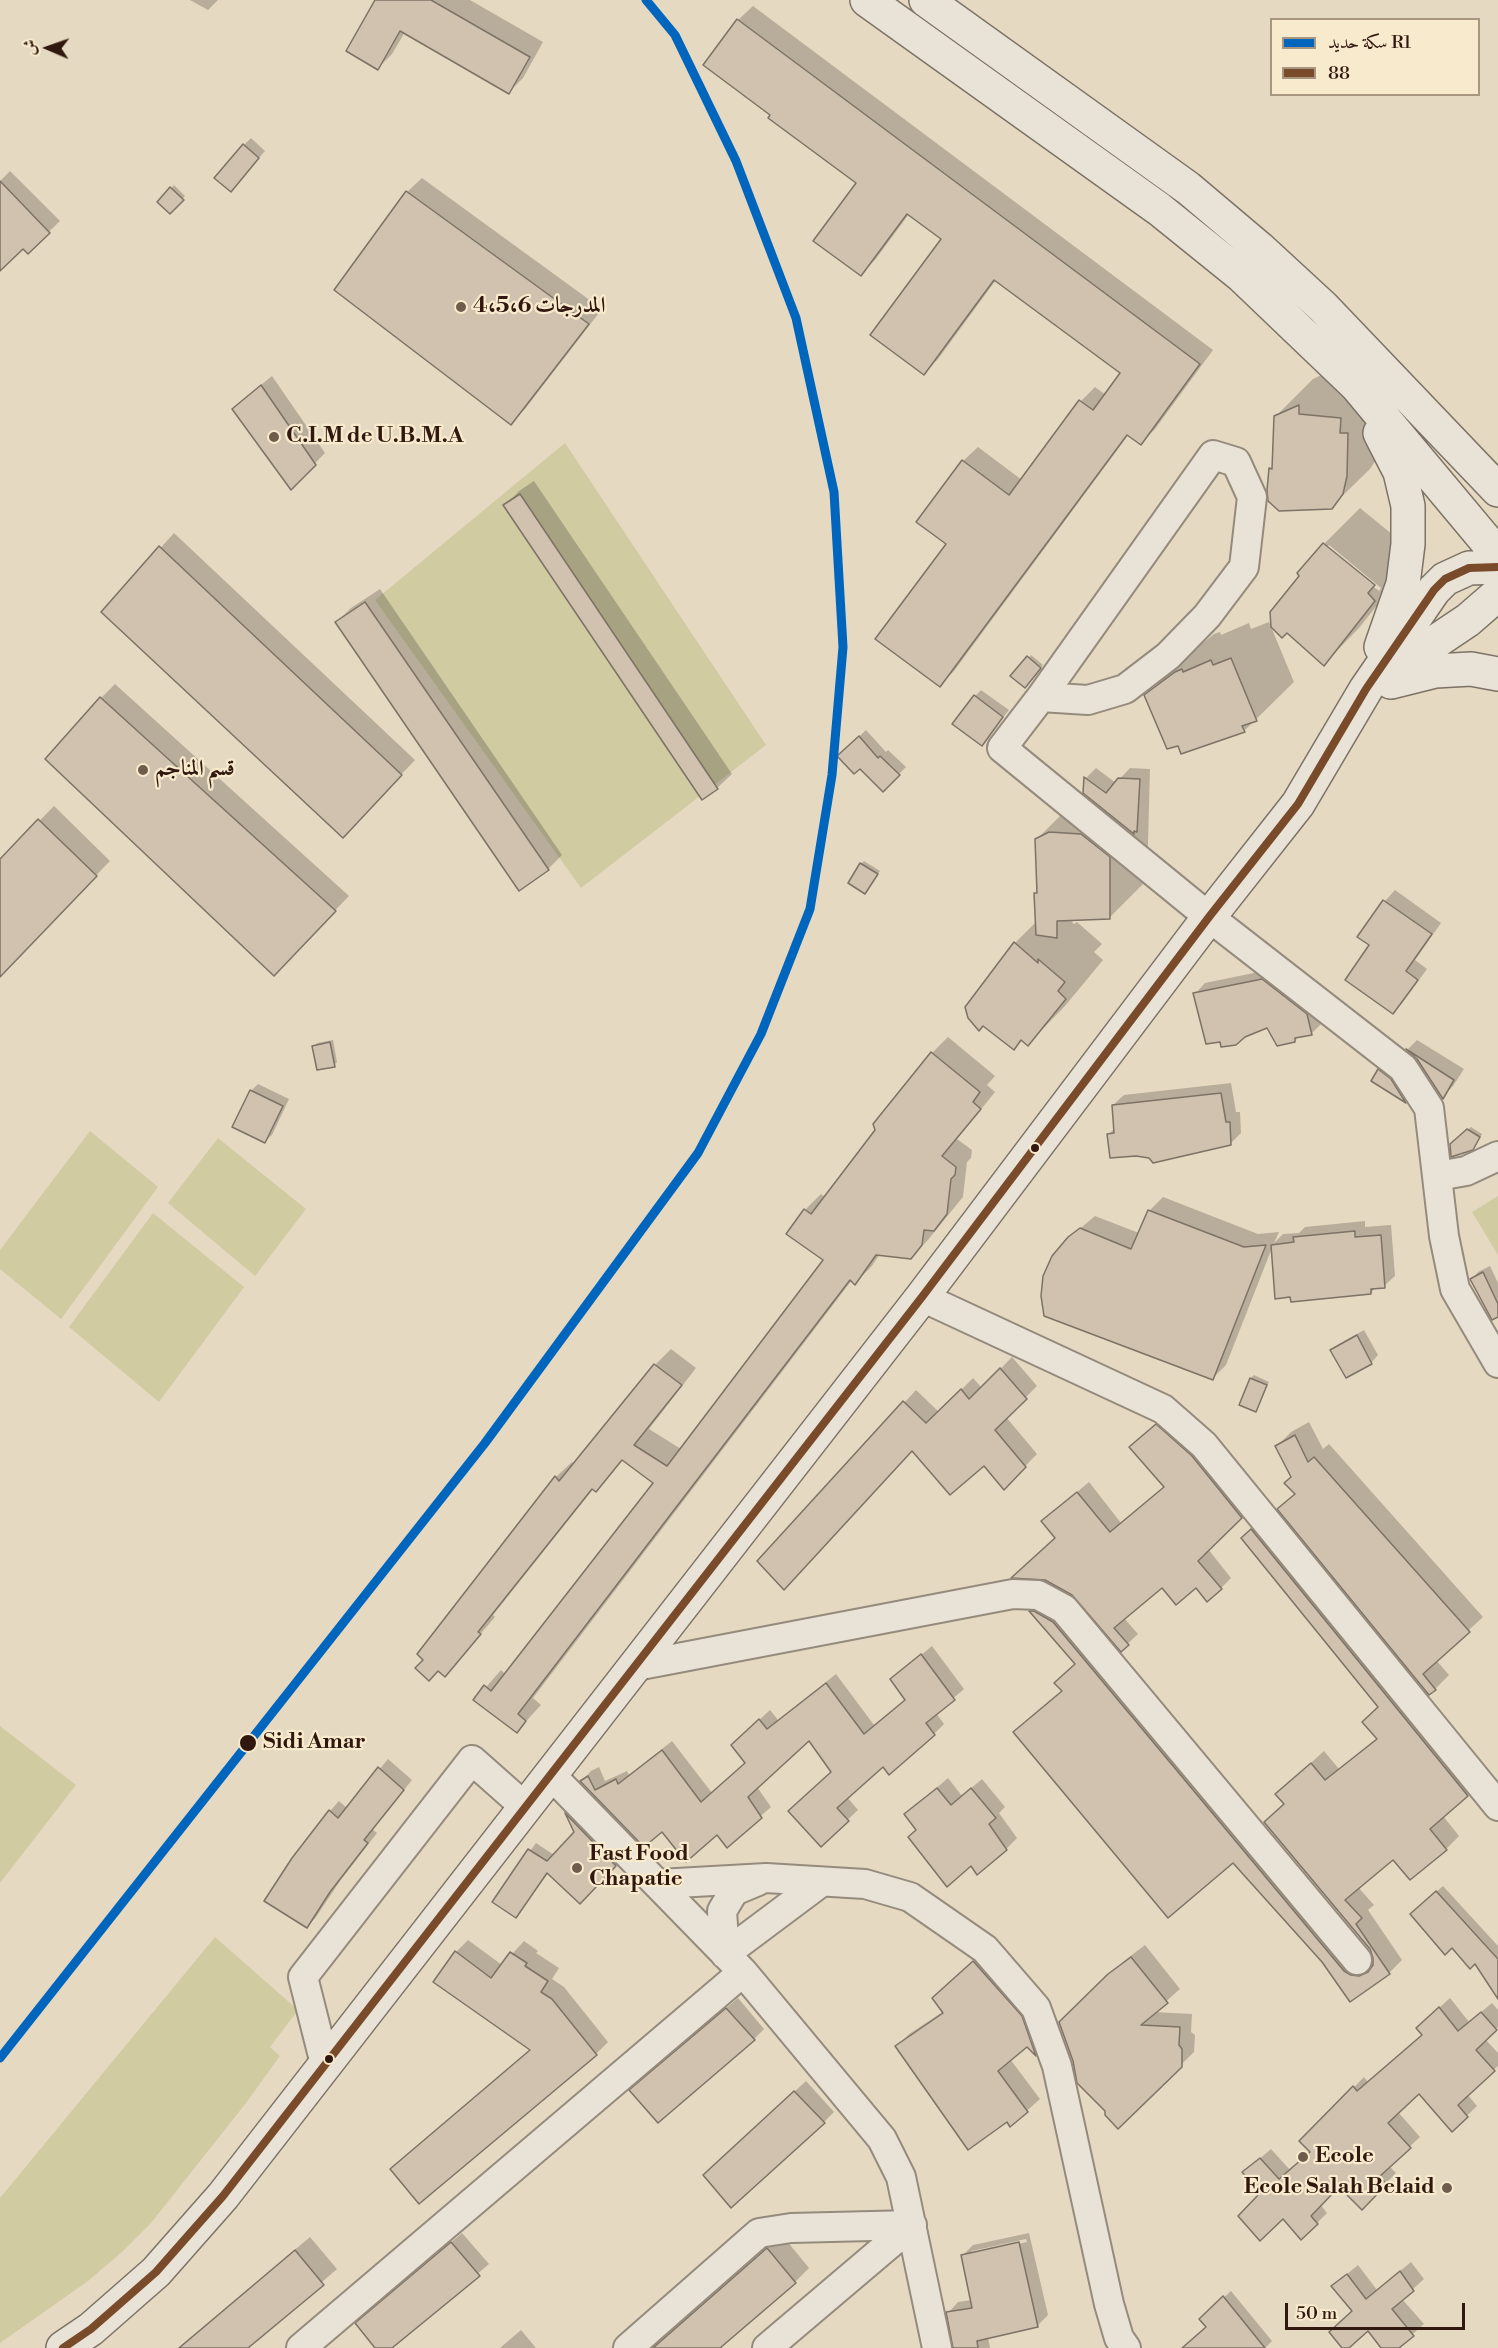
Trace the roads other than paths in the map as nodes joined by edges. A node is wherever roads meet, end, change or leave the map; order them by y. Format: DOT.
graph roads {
  1 [pos="867,0"];
  2 [pos="926,0"];
  3 [pos="1356,385"];
  4 [pos="1490,481"];
  5 [pos="1498,502"];
  6 [pos="1498,555"];
  7 [pos="1498,567"];
  8 [pos="1498,594"];
  9 [pos="1498,674"];
  10 [pos="1366,689"];
  11 [pos="1041,697"];
  12 [pos="1209,917"];
  13 [pos="1498,1156"];
  14 [pos="1438,1176"];
  15 [pos="922,1297"];
  16 [pos="1498,1363"];
  17 [pos="636,1666"];
  18 [pos="550,1774"];
  19 [pos="1498,1806"];
  20 [pos="525,1808"];
  21 [pos="766,1878"];
  22 [pos="820,1883"];
  23 [pos="659,1884"];
  24 [pos="1357,1960"];
  25 [pos="734,1963"];
  26 [pos="325,2064"];
  27 [pos="912,2225"];
  28 [pos="63,2348"];
  29 [pos="301,2348"];
  30 [pos="628,2348"];
  31 [pos="767,2348"];
  32 [pos="937,2348"];
  33 [pos="1126,2348"];
  1 -- 3 [label="street"];
  2 -- 4 [label="street"];
  3 -- 6 [label="street"];
  3 -- 10 [label="street"];
  4 -- 5 [label="street"];
  7 -- 10 [label="street"];
  8 -- 10 [label="street"];
  9 -- 10 [label="street"];
  10 -- 12 [label="street"];
  11 -- 11 [label="street"];
  11 -- 12 [label="street"];
  12 -- 14 [label="street"];
  12 -- 15 [label="street"];
  13 -- 14 [label="street"];
  14 -- 16 [label="street"];
  15 -- 17 [label="street"];
  15 -- 19 [label="street"];
  17 -- 18 [label="street"];
  17 -- 24 [label="street"];
  18 -- 20 [label="street"];
  18 -- 23 [label="street"];
  20 -- 26 [label="street"];
  20 -- 26 [label="street"];
  21 -- 22 [label="street"];
  21 -- 23 [label="street"];
  21 -- 25 [label="street"];
  22 -- 25 [label="street"];
  22 -- 33 [label="street"];
  23 -- 25 [label="street"];
  25 -- 27 [label="street"];
  25 -- 29 [label="street"];
  26 -- 28 [label="street"];
  27 -- 30 [label="street"];
  27 -- 31 [label="street"];
  27 -- 32 [label="street"];
}
